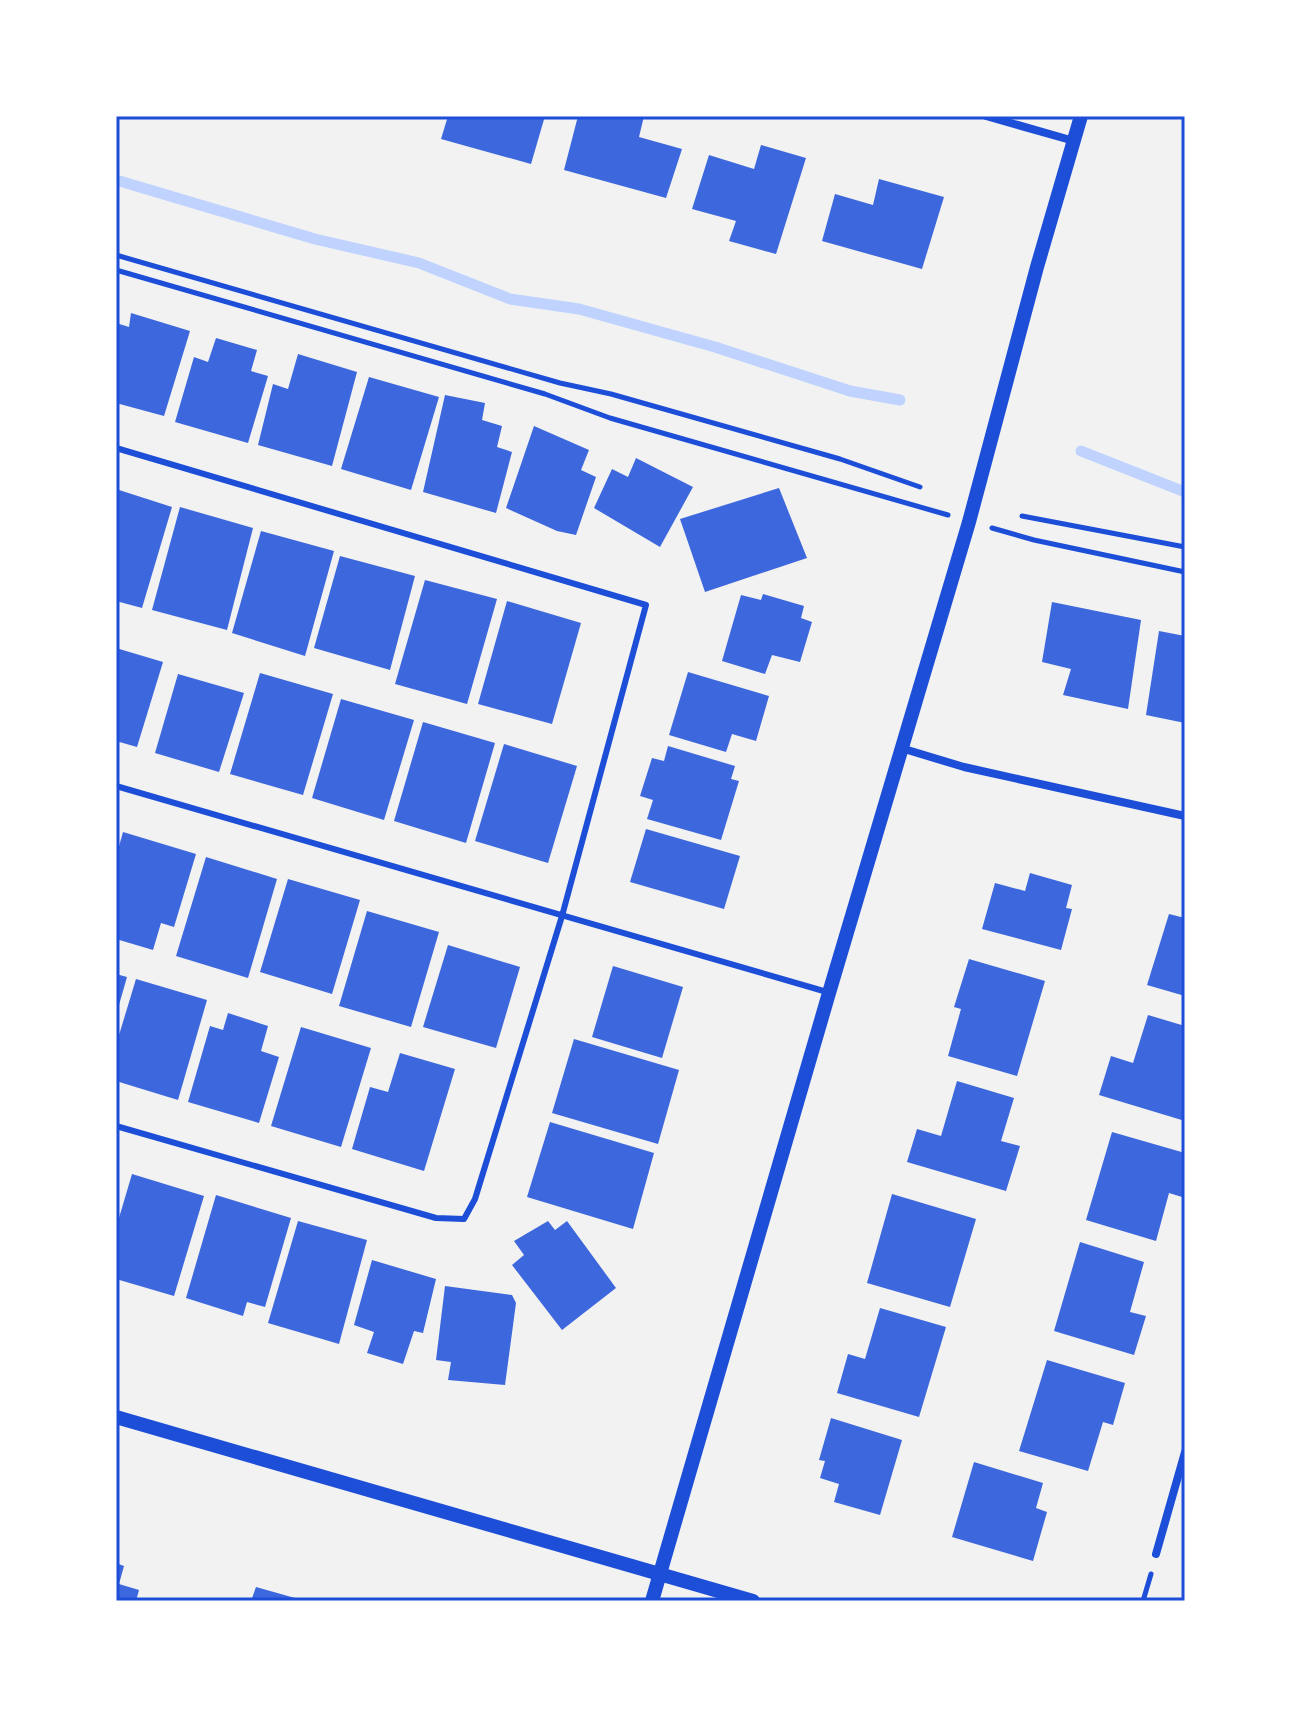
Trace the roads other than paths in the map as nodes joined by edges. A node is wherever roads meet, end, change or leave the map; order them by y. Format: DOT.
graph roads {
  1 [pos="986,116"];
  2 [pos="1081,116"];
  3 [pos="1074,141"];
  4 [pos="116,448"];
  5 [pos="901,748"];
  6 [pos="116,786"];
  7 [pos="1185,816"];
  8 [pos="562,916"];
  9 [pos="829,993"];
  10 [pos="116,1126"];
  11 [pos="116,1417"];
  12 [pos="1185,1452"];
  13 [pos="1156,1554"];
  14 [pos="660,1574"];
  15 [pos="652,1601"];
  16 [pos="753,1601"];
  1 -- 3 [label="street"];
  2 -- 3 [label="street"];
  3 -- 5 [label="street"];
  4 -- 8 [label="lane"];
  5 -- 7 [label="street"];
  5 -- 9 [label="street"];
  6 -- 8 [label="lane"];
  8 -- 9 [label="lane"];
  8 -- 10 [label="lane"];
  9 -- 14 [label="street"];
  11 -- 14 [label="street"];
  12 -- 13 [label="street"];
  14 -- 15 [label="street"];
  14 -- 16 [label="street"];
}
